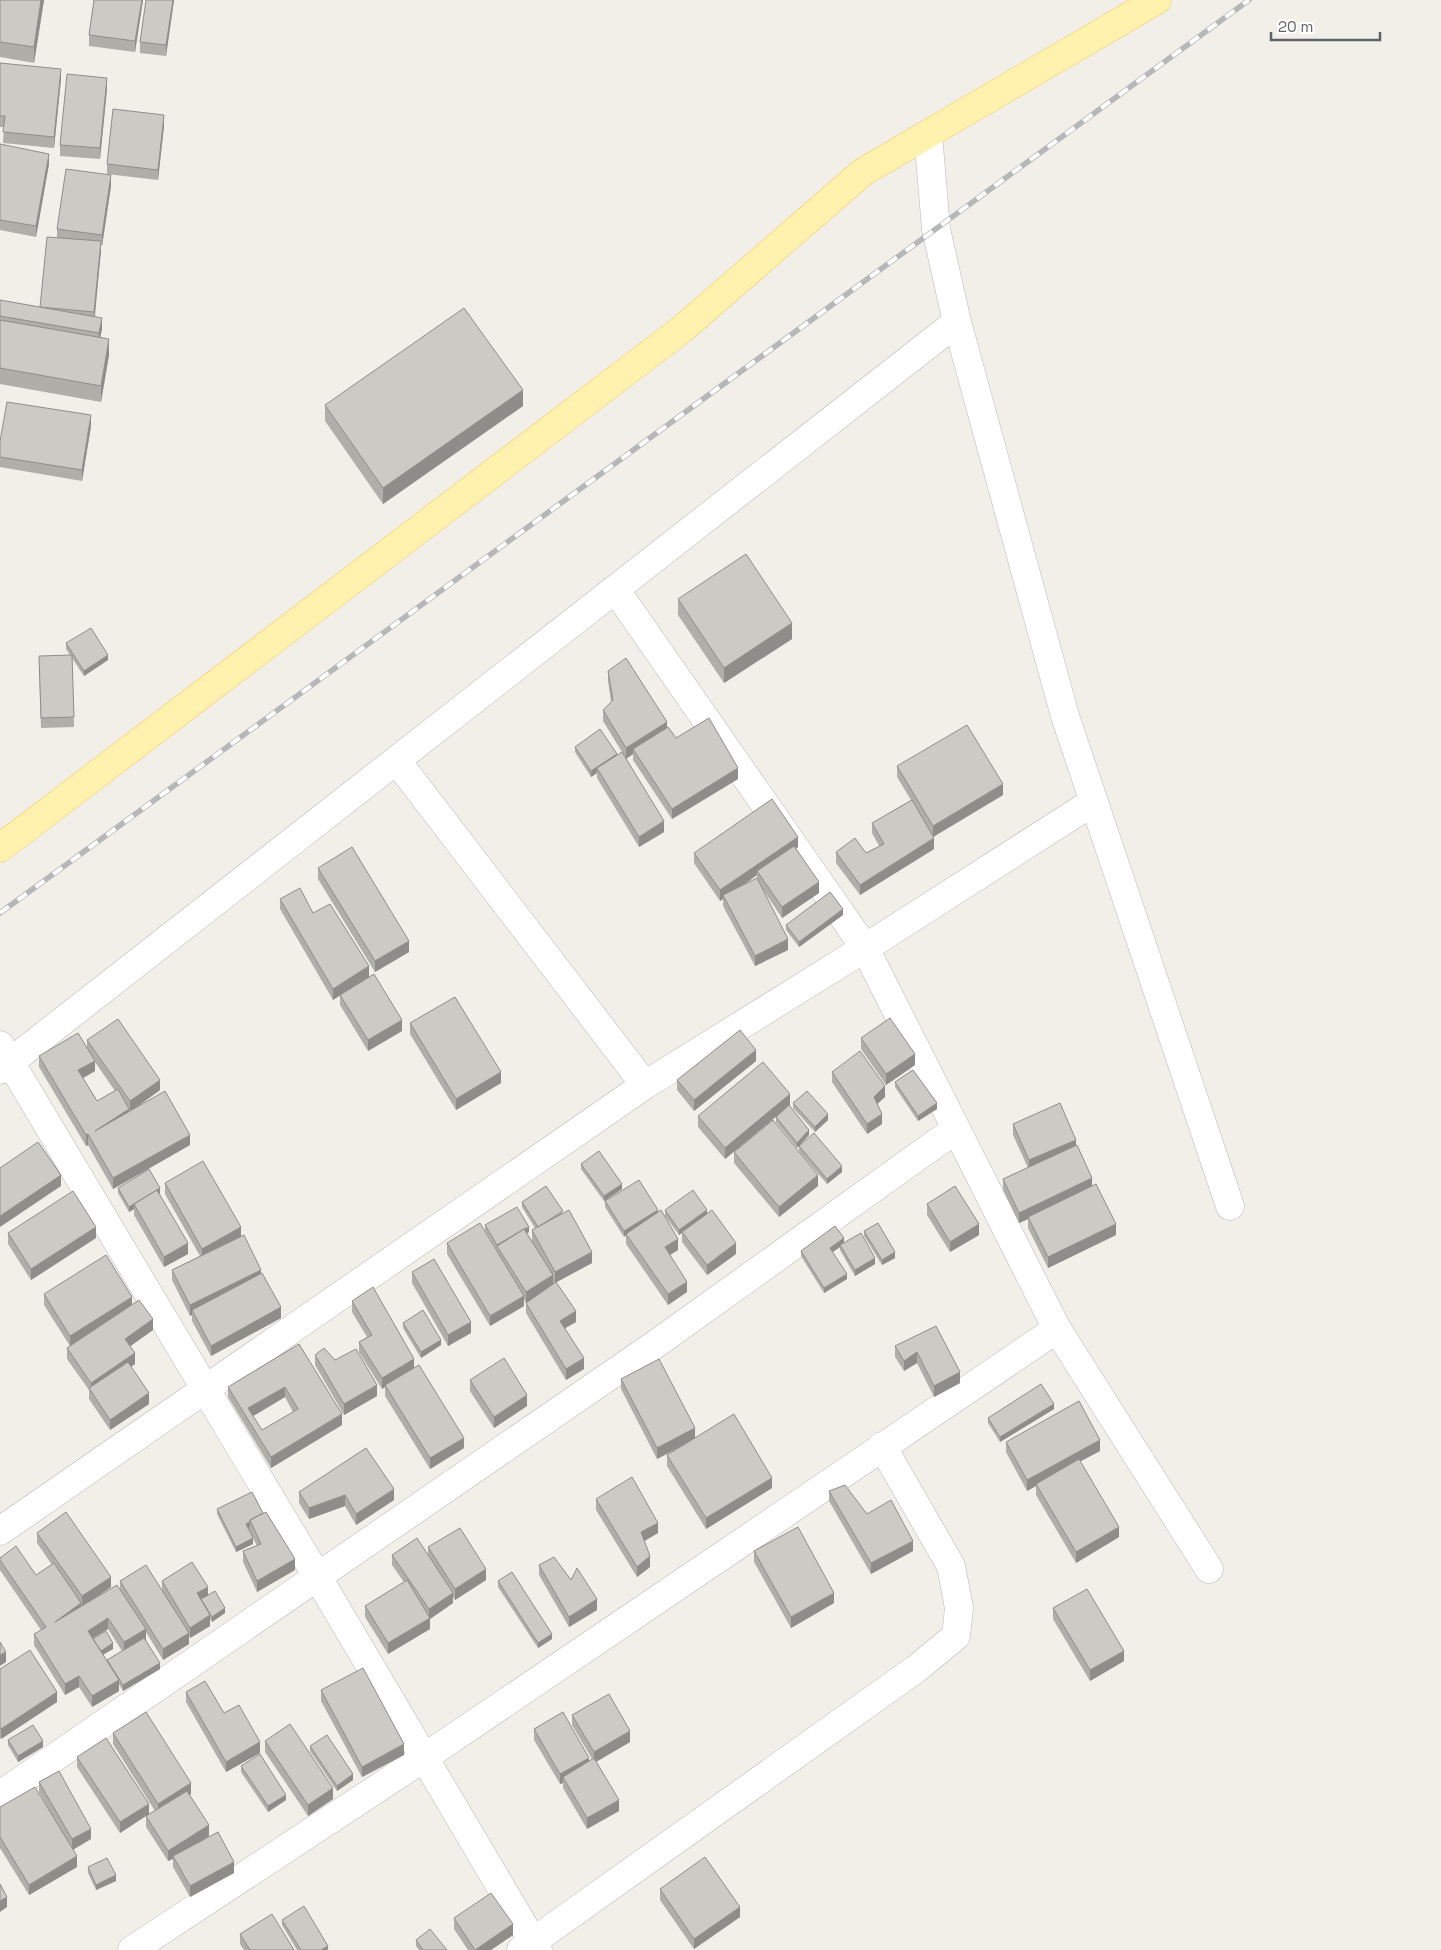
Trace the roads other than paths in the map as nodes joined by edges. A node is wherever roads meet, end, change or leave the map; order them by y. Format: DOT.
graph roads {
  1 [pos="1157,0"];
  2 [pos="928,134"];
  3 [pos="957,322"];
  4 [pos="616,589"];
  5 [pos="397,761"];
  6 [pos="1094,802"];
  7 [pos="0,848"];
  8 [pos="865,948"];
  9 [pos="3,1060"];
  10 [pos="645,1084"];
  11 [pos="956,1129"];
  12 [pos="1230,1206"];
  13 [pos="1057,1329"];
  14 [pos="206,1390"];
  15 [pos="882,1446"];
  16 [pos="0,1531"];
  17 [pos="1209,1570"];
  18 [pos="317,1576"];
  19 [pos="425,1757"];
  20 [pos="0,1795"];
  21 [pos="531,1947"];
  22 [pos="132,1950"];
  1 -- 2 [label="main road"];
  2 -- 3 [label="street"];
  2 -- 7 [label="main road"];
  3 -- 4 [label="street"];
  3 -- 6 [label="street"];
  4 -- 5 [label="street"];
  4 -- 8 [label="street"];
  5 -- 9 [label="street"];
  5 -- 10 [label="street"];
  6 -- 8 [label="street"];
  6 -- 12 [label="street"];
  8 -- 10 [label="street"];
  8 -- 11 [label="street"];
  9 -- 14 [label="street"];
  10 -- 14 [label="street"];
  11 -- 13 [label="street"];
  11 -- 18 [label="street"];
  13 -- 15 [label="street"];
  13 -- 17 [label="street"];
  14 -- 16 [label="street"];
  14 -- 18 [label="street"];
  15 -- 19 [label="street"];
  15 -- 21 [label="street"];
  18 -- 19 [label="street"];
  18 -- 20 [label="street"];
  19 -- 21 [label="street"];
  19 -- 22 [label="street"];
}
